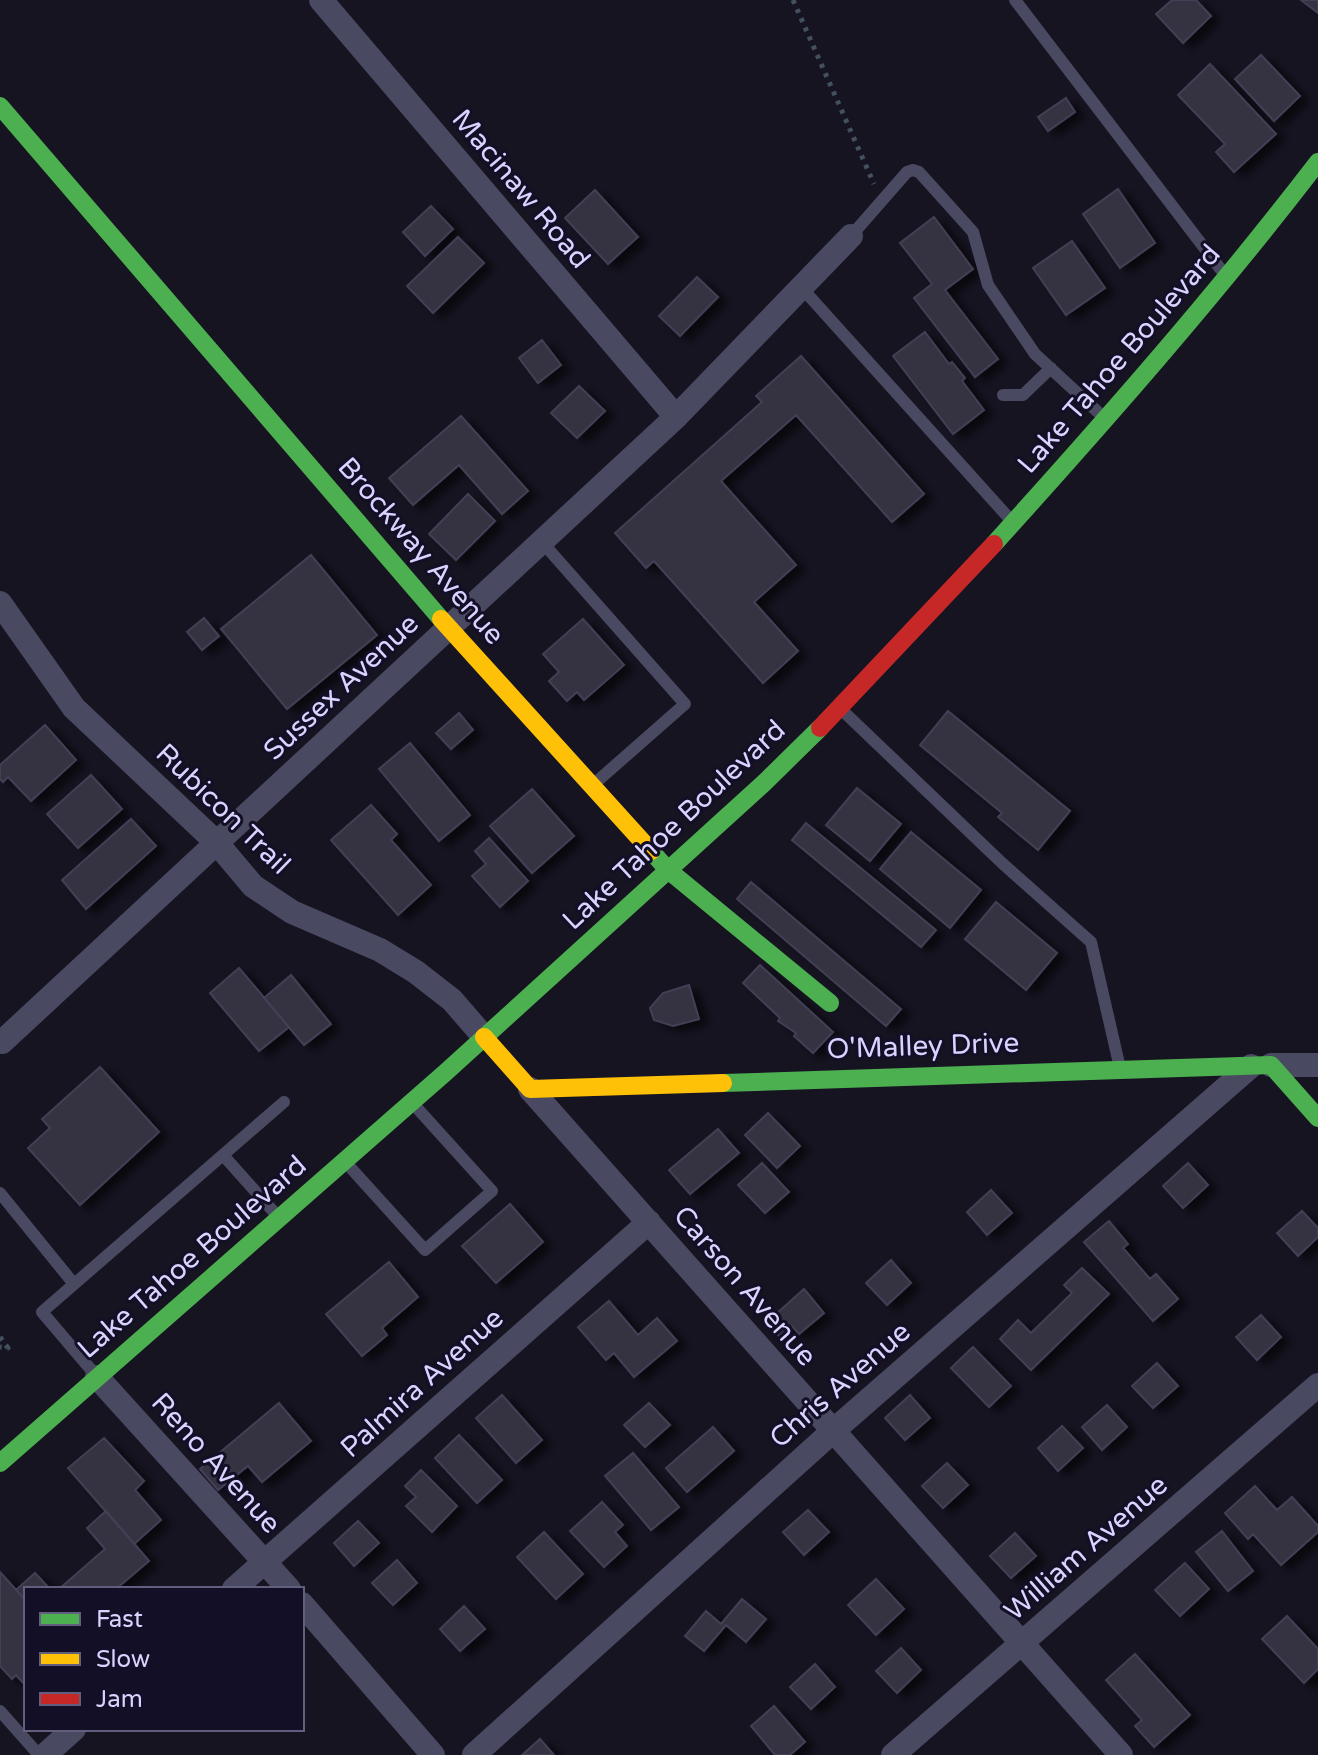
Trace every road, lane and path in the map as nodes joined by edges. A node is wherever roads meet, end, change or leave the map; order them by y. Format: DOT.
graph roads {
  1 [pos="321,0"];
  2 [pos="793,0"];
  3 [pos="1015,0"];
  4 [pos="0,106"];
  5 [pos="1318,162"];
  6 [pos="881,199"];
  7 [pos="851,236"];
  8 [pos="1227,277"];
  9 [pos="801,287"];
  10 [pos="1051,368"];
  11 [pos="1003,395"];
  12 [pos="676,417"];
  13 [pos="1106,420"];
  14 [pos="1013,523"];
  15 [pos="542,542"];
  16 [pos="0,603"];
  17 [pos="449,628"];
  18 [pos="840,708"];
  19 [pos="592,786"];
  20 [pos="216,842"];
  21 [pos="668,870"];
  22 [pos="830,1003"];
  23 [pos="484,1037"];
  24 [pos="2,1042"];
  25 [pos="1318,1065"];
  26 [pos="1261,1066"];
  27 [pos="1120,1070"];
  28 [pos="530,1089"];
  29 [pos="284,1102"];
  30 [pos="412,1102"];
  31 [pos="1318,1118"];
  32 [pos="223,1155"];
  33 [pos="344,1161"];
  34 [pos="0,1193"];
  35 [pos="280,1218"];
  36 [pos="649,1222"];
  37 [pos="74,1284"];
  38 [pos="0,1337"];
  39 [pos="0,1347"];
  40 [pos="97,1377"];
  41 [pos="1318,1385"];
  42 [pos="833,1431"];
  43 [pos="0,1463"];
  44 [pos="265,1562"];
  45 [pos="236,1587"];
  46 [pos="287,1587"];
  47 [pos="304,1606"];
  48 [pos="1022,1643"];
  49 [pos="0,1711"];
  50 [pos="72,1731"];
  51 [pos="42,1755"];
  52 [pos="433,1755"];
  53 [pos="474,1755"];
  54 [pos="893,1755"];
  55 [pos="1121,1755"];
  1 -- 12 [label="street, Macinaw Road"];
  2 -- 6 [label="path"];
  3 -- 8 [label="lane"];
  4 -- 17 [label="main road, Brockway Avenue"];
  5 -- 8 [label="main road, Lake Tahoe Boulevard"];
  6 -- 7 [label="lane"];
  6 -- 10 [label="lane"];
  7 -- 9 [label="street, Sussex Avenue"];
  8 -- 13 [label="main road, Lake Tahoe Boulevard"];
  9 -- 12 [label="street, Sussex Avenue"];
  9 -- 14 [label="lane"];
  10 -- 11 [label="lane"];
  10 -- 13 [label="lane"];
  12 -- 15 [label="street, Sussex Avenue"];
  13 -- 14 [label="main road, Lake Tahoe Boulevard"];
  14 -- 18 [label="main road, Lake Tahoe Boulevard"];
  15 -- 17 [label="street, Sussex Avenue"];
  15 -- 19 [label="lane"];
  16 -- 20 [label="street, Rubicon Trail"];
  17 -- 19 [label="main road, Brockway Avenue"];
  17 -- 20 [label="street, Sussex Avenue"];
  18 -- 21 [label="main road, Lake Tahoe Boulevard"];
  18 -- 27 [label="lane"];
  19 -- 21 [label="main road, Brockway Avenue"];
  20 -- 23 [label="street, Rubicon Trail"];
  20 -- 24 [label="street, Sussex Avenue"];
  21 -- 22 [label="main road, Brockway Avenue"];
  21 -- 23 [label="main road, Lake Tahoe Boulevard"];
  23 -- 28 [label="main road, Carson Avenue"];
  23 -- 30 [label="main road, Lake Tahoe Boulevard"];
  25 -- 26 [label="street, O'Malley Drive"];
  26 -- 27 [label="main road, O'Malley Drive"];
  26 -- 31 [label="main road"];
  26 -- 42 [label="street, Chris Avenue"];
  27 -- 28 [label="main road, O'Malley Drive"];
  28 -- 36 [label="street, Carson Avenue"];
  29 -- 32 [label="lane"];
  30 -- 33 [label="main road, Lake Tahoe Boulevard"];
  30 -- 33 [label="lane"];
  32 -- 35 [label="lane"];
  32 -- 37 [label="lane"];
  33 -- 35 [label="main road, Lake Tahoe Boulevard"];
  34 -- 37 [label="lane"];
  35 -- 40 [label="main road, Lake Tahoe Boulevard"];
  36 -- 42 [label="street, Carson Avenue"];
  36 -- 44 [label="street, Palmira Avenue"];
  37 -- 40 [label="lane"];
  38 -- 39 [label="path"];
  40 -- 43 [label="main road, Lake Tahoe Boulevard"];
  40 -- 44 [label="street, Reno Avenue"];
  41 -- 48 [label="street, William Avenue"];
  42 -- 48 [label="street, Carson Avenue"];
  42 -- 53 [label="street, Chris Avenue"];
  44 -- 45 [label="street, Palmira Avenue"];
  44 -- 46 [label="street, Reno Avenue"];
  47 -- 52 [label="street"];
  48 -- 54 [label="street, William Avenue"];
  48 -- 55 [label="street, Carson Avenue"];
  49 -- 51 [label="lane"];
  50 -- 51 [label="street"];
}
